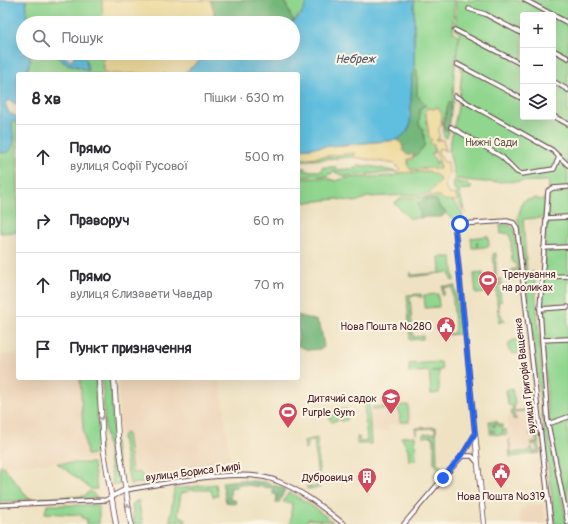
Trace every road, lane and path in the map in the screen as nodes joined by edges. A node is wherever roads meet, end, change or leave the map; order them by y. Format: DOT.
graph roads {
  1 [pos="525,0"];
  2 [pos="468,9"];
  3 [pos="547,12"];
  4 [pos="556,17"];
  5 [pos="568,23"];
  6 [pos="454,30"];
  7 [pos="520,32"];
  8 [pos="556,52"];
  9 [pos="568,58"];
  10 [pos="457,64"];
  11 [pos="520,64"];
  12 [pos="556,83"];
  13 [pos="568,90"];
  14 [pos="455,96"];
  15 [pos="520,97"];
  16 [pos="556,118"];
  17 [pos="568,124"];
  18 [pos="451,128"];
  19 [pos="559,157"];
  20 [pos="568,165"];
  21 [pos="568,187"];
  22 [pos="568,217"];
  23 [pos="546,218"];
  24 [pos="568,247"];
  25 [pos="544,248"];
  26 [pos="568,276"];
  27 [pos="542,277"];
  28 [pos="568,307"];
  29 [pos="540,309"];
  30 [pos="568,339"];
  31 [pos="542,340"];
  32 [pos="99,380"];
  33 [pos="114,380"];
  34 [pos="568,417"];
  35 [pos="548,424"];
  36 [pos="475,434"];
  37 [pos="462,456"];
  38 [pos="478,464"];
  39 [pos="125,490"];
  40 [pos="111,497"];
  41 [pos="0,505"];
  42 [pos="567,514"];
  43 [pos="568,523"];
  44 [pos="116,524"];
  45 [pos="131,524"];
  46 [pos="344,524"];
  47 [pos="404,524"];
  48 [pos="484,524"];
  49 [pos="551,524"];
  1 -- 3 [label="street"];
  2 -- 7 [label="street"];
  4 -- 5 [label="street"];
  6 -- 11 [label="street"];
  8 -- 9 [label="street"];
  10 -- 15 [label="street"];
  12 -- 13 [label="street"];
  14 -- 19 [label="street"];
  16 -- 17 [label="street"];
  18 -- 19 [label="street"];
  19 -- 20 [label="street"];
  21 -- 23 [label="street"];
  22 -- 23 [label="street"];
  23 -- 25 [label="street"];
  24 -- 25 [label="street"];
  25 -- 27 [label="street"];
  26 -- 27 [label="street"];
  27 -- 29 [label="street"];
  28 -- 29 [label="street"];
  29 -- 31 [label="street"];
  30 -- 31 [label="street"];
  31 -- 35 [label="street"];
  32 -- 40 [label="street, one-way"];
  33 -- 39 [label="street"];
  34 -- 35 [label="street"];
  35 -- 42 [label="street"];
  36 -- 37 [label="street"];
  36 -- 38 [label="street"];
  36 -- 49 [label="street, вулиця Григорія Ващенка"];
  37 -- 38 [label="street"];
  37 -- 47 [label="street"];
  38 -- 48 [label="street"];
  39 -- 40 [label="street"];
  45 -- 39 [label="street, one-way"];
  39 -- 46 [label="street, вулиця Бориса Гмирі"];
  40 -- 41 [label="street"];
  40 -- 44 [label="street"];
  42 -- 43 [label="street"];
}
